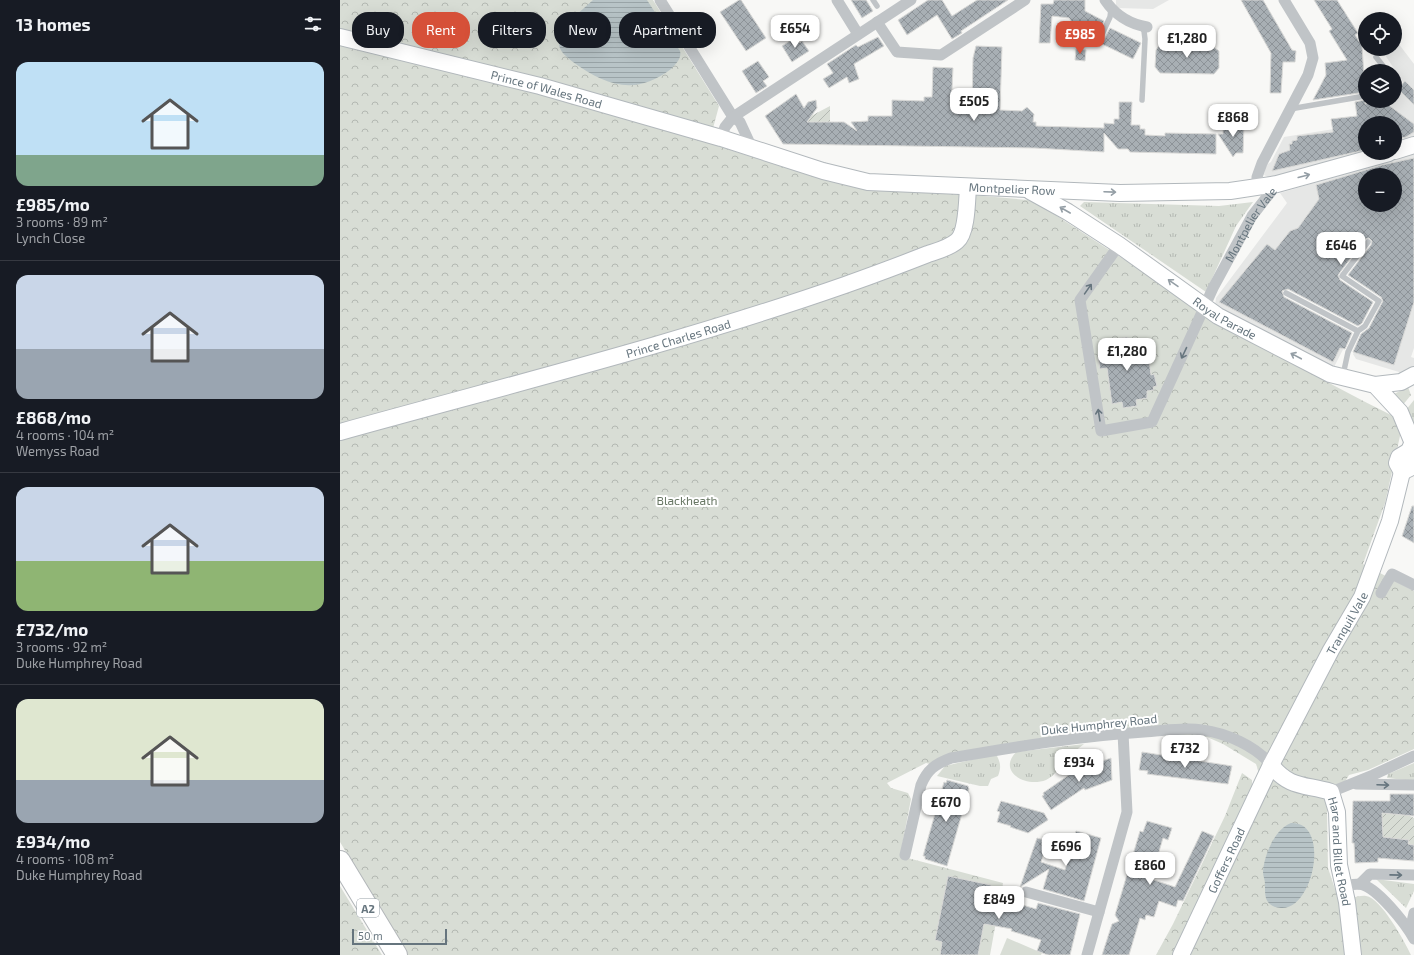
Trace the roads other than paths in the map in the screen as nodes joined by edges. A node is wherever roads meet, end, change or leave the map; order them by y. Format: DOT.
graph roads {
  1 [pos="660,0"];
  2 [pos="837,0"];
  3 [pos="873,0"];
  4 [pos="911,0"];
  5 [pos="1025,0"];
  6 [pos="1284,0"];
  7 [pos="1108,4"];
  8 [pos="877,6"];
  9 [pos="877,22"];
  10 [pos="1144,26"];
  11 [pos="858,34"];
  12 [pos="340,37"];
  13 [pos="1086,43"];
  14 [pos="1376,57"];
  15 [pos="1382,64"];
  16 [pos="1358,97"];
  17 [pos="1142,100"];
  18 [pos="1289,110"];
  19 [pos="733,117"];
  20 [pos="721,138"];
  21 [pos="1414,145"];
  22 [pos="752,148"];
  23 [pos="1402,149"];
  24 [pos="1364,160"];
  25 [pos="1277,184"];
  26 [pos="968,187"];
  27 [pos="1257,188"];
  28 [pos="1029,190"];
  29 [pos="1368,242"];
  30 [pos="1118,245"];
  31 [pos="1286,293"];
  32 [pos="1206,306"];
  33 [pos="1358,331"];
  34 [pos="1414,375"];
  35 [pos="1342,378"];
  36 [pos="1375,385"];
  37 [pos="340,432"];
  38 [pos="1408,454"];
  39 [pos="1414,585"];
  40 [pos="1381,593"];
  41 [pos="1123,733"];
  42 [pos="1414,756"];
  43 [pos="1271,766"];
  44 [pos="1352,784"];
  45 [pos="1414,785"];
  46 [pos="1330,792"];
  47 [pos="905,855"];
  48 [pos="340,861"];
  49 [pos="1414,875"];
  50 [pos="1360,884"];
  51 [pos="1344,886"];
  52 [pos="1026,892"];
  53 [pos="1099,912"];
  54 [pos="1414,913"];
  55 [pos="1412,935"];
  56 [pos="397,955"];
  57 [pos="1087,955"];
  58 [pos="1181,955"];
  59 [pos="1353,955"];
  1 -- 19 [label="street"];
  2 -- 11 [label="street"];
  3 -- 8 [label="lane"];
  4 -- 9 [label="street"];
  5 -- 9 [label="street"];
  6 -- 18 [label="street"];
  7 -- 10 [label="street"];
  7 -- 13 [label="lane"];
  9 -- 11 [label="street"];
  10 -- 17 [label="lane"];
  11 -- 19 [label="street"];
  12 -- 20 [label="main road, Prince of Wales Road"];
  14 -- 15 [label="lane"];
  16 -- 18 [label="lane"];
  18 -- 27 [label="street"];
  19 -- 20 [label="street"];
  19 -- 22 [label="street"];
  20 -- 22 [label="main road, Prince of Wales Road"];
  21 -- 23 [label="main road"];
  22 -- 26 [label="main road, Montpelier Row"];
  25 -- 24 [label="main road, Montpelier Vale, one-way"];
  25 -- 27 [label="main road, Montpelier Row"];
  25 -- 32 [label="street, Montpelier Vale"];
  26 -- 28 [label="main road, Montpelier Row"];
  26 -- 37 [label="main road, Prince Charles Road"];
  28 -- 27 [label="main road, Montpelier Row, one-way"];
  30 -- 28 [label="main road, Royal Parade, one-way"];
  29 -- 33 [label="lane"];
  32 -- 30 [label="main road, Royal Parade, one-way"];
  32 -- 30 [label="street, Montpelier Vale, one-way"];
  31 -- 33 [label="lane"];
  35 -- 32 [label="main road, Royal Parade, one-way"];
  33 -- 35 [label="lane"];
  34 -- 36 [label="main road"];
  35 -- 36 [label="main road, Royal Parade"];
  36 -- 38 [label="main road"];
  38 -- 43 [label="main road, Tranquil Vale"];
  39 -- 40 [label="street"];
  41 -- 43 [label="street, Duke Humphrey Road"];
  41 -- 47 [label="street, Duke Humphrey Road"];
  41 -- 53 [label="street"];
  42 -- 44 [label="street"];
  43 -- 46 [label="main road, Hare and Billet Road"];
  43 -- 58 [label="main road, Goffers Road"];
  44 -- 45 [label="street, one-way"];
  44 -- 46 [label="street"];
  46 -- 51 [label="main road, Hare and Billet Road"];
  48 -- 56 [label="highway, A2"];
  50 -- 49 [label="street, one-way"];
  50 -- 51 [label="street"];
  50 -- 55 [label="street"];
  51 -- 59 [label="main road, Hare and Billet Road"];
  52 -- 53 [label="street"];
  53 -- 57 [label="street"];
  54 -- 55 [label="street"];
}
